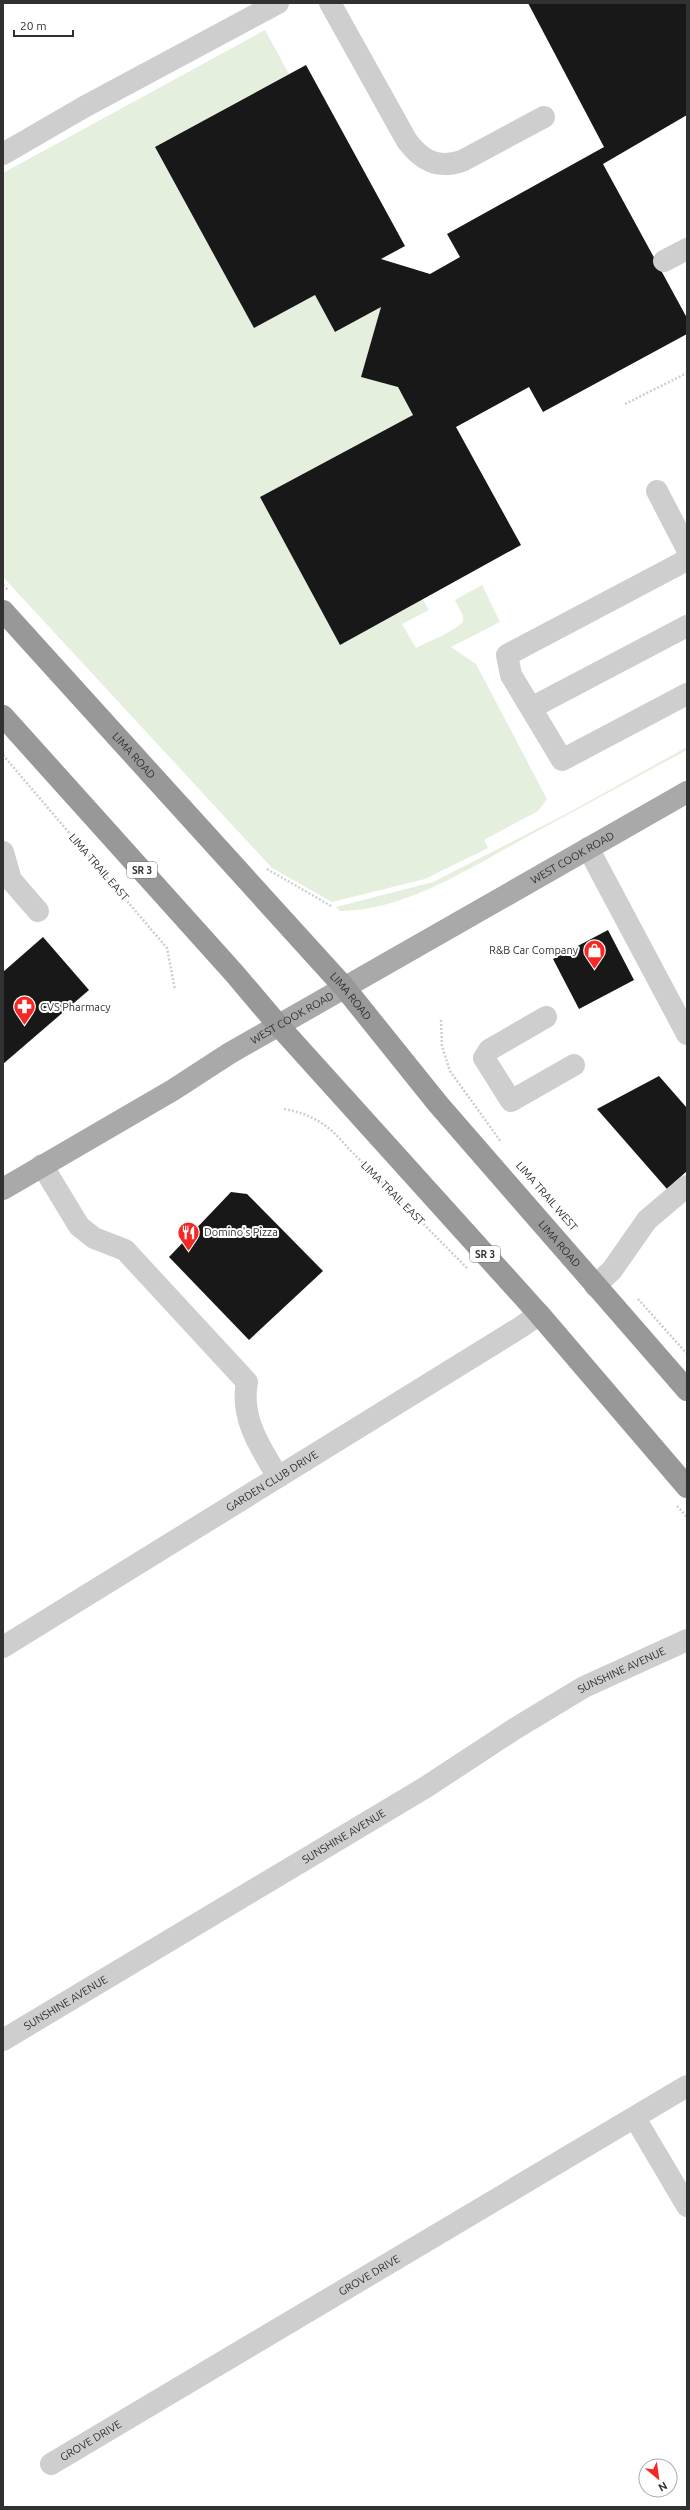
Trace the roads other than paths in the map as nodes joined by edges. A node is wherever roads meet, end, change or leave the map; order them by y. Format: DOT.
graph roads {
  1 [pos="278,3"];
  2 [pos="330,3"];
  3 [pos="544,117"];
  4 [pos="3,154"];
  5 [pos="687,249"];
  6 [pos="664,261"];
  7 [pos="657,491"];
  8 [pos="687,549"];
  9 [pos="687,560"];
  10 [pos="3,611"];
  11 [pos="687,626"];
  12 [pos="687,694"];
  13 [pos="531,708"];
  14 [pos="3,716"];
  15 [pos="687,792"];
  16 [pos="588,848"];
  17 [pos="3,852"];
  18 [pos="38,911"];
  19 [pos="344,987"];
  20 [pos="546,1017"];
  21 [pos="279,1026"];
  22 [pos="687,1034"];
  23 [pos="574,1065"];
  24 [pos="42,1165"];
  25 [pos="687,1186"];
  26 [pos="3,1189"];
  27 [pos="594,1286"];
  28 [pos="540,1314"];
  29 [pos="687,1390"];
  30 [pos="278,1477"];
  31 [pos="687,1487"];
  32 [pos="687,1640"];
  33 [pos="3,1647"];
  34 [pos="3,2040"];
  35 [pos="687,2086"];
  36 [pos="635,2118"];
  37 [pos="687,2206"];
  38 [pos="51,2464"];
  1 -- 4 [label="street"];
  2 -- 3 [label="street"];
  5 -- 6 [label="street"];
  7 -- 8 [label="street"];
  9 -- 13 [label="street"];
  10 -- 19 [label="highway, LIMA ROAD"];
  11 -- 13 [label="street"];
  12 -- 13 [label="street"];
  14 -- 21 [label="highway, SR 3"];
  15 -- 16 [label="main road, WEST COOK ROAD"];
  16 -- 19 [label="main road, WEST COOK ROAD"];
  16 -- 22 [label="street"];
  17 -- 18 [label="street"];
  19 -- 21 [label="main road, WEST COOK ROAD"];
  19 -- 27 [label="highway, LIMA ROAD"];
  20 -- 23 [label="street"];
  21 -- 24 [label="main road, WEST COOK ROAD"];
  21 -- 28 [label="highway, SR 3"];
  24 -- 26 [label="main road, WEST COOK ROAD"];
  24 -- 30 [label="street"];
  25 -- 27 [label="street"];
  27 -- 29 [label="highway, LIMA ROAD"];
  28 -- 30 [label="street, GARDEN CLUB DRIVE"];
  28 -- 31 [label="highway, SR 3"];
  30 -- 33 [label="street, GARDEN CLUB DRIVE"];
  32 -- 34 [label="street, SUNSHINE AVENUE"];
  35 -- 36 [label="street, GROVE DRIVE"];
  36 -- 37 [label="street"];
  36 -- 38 [label="street, GROVE DRIVE"];
}
